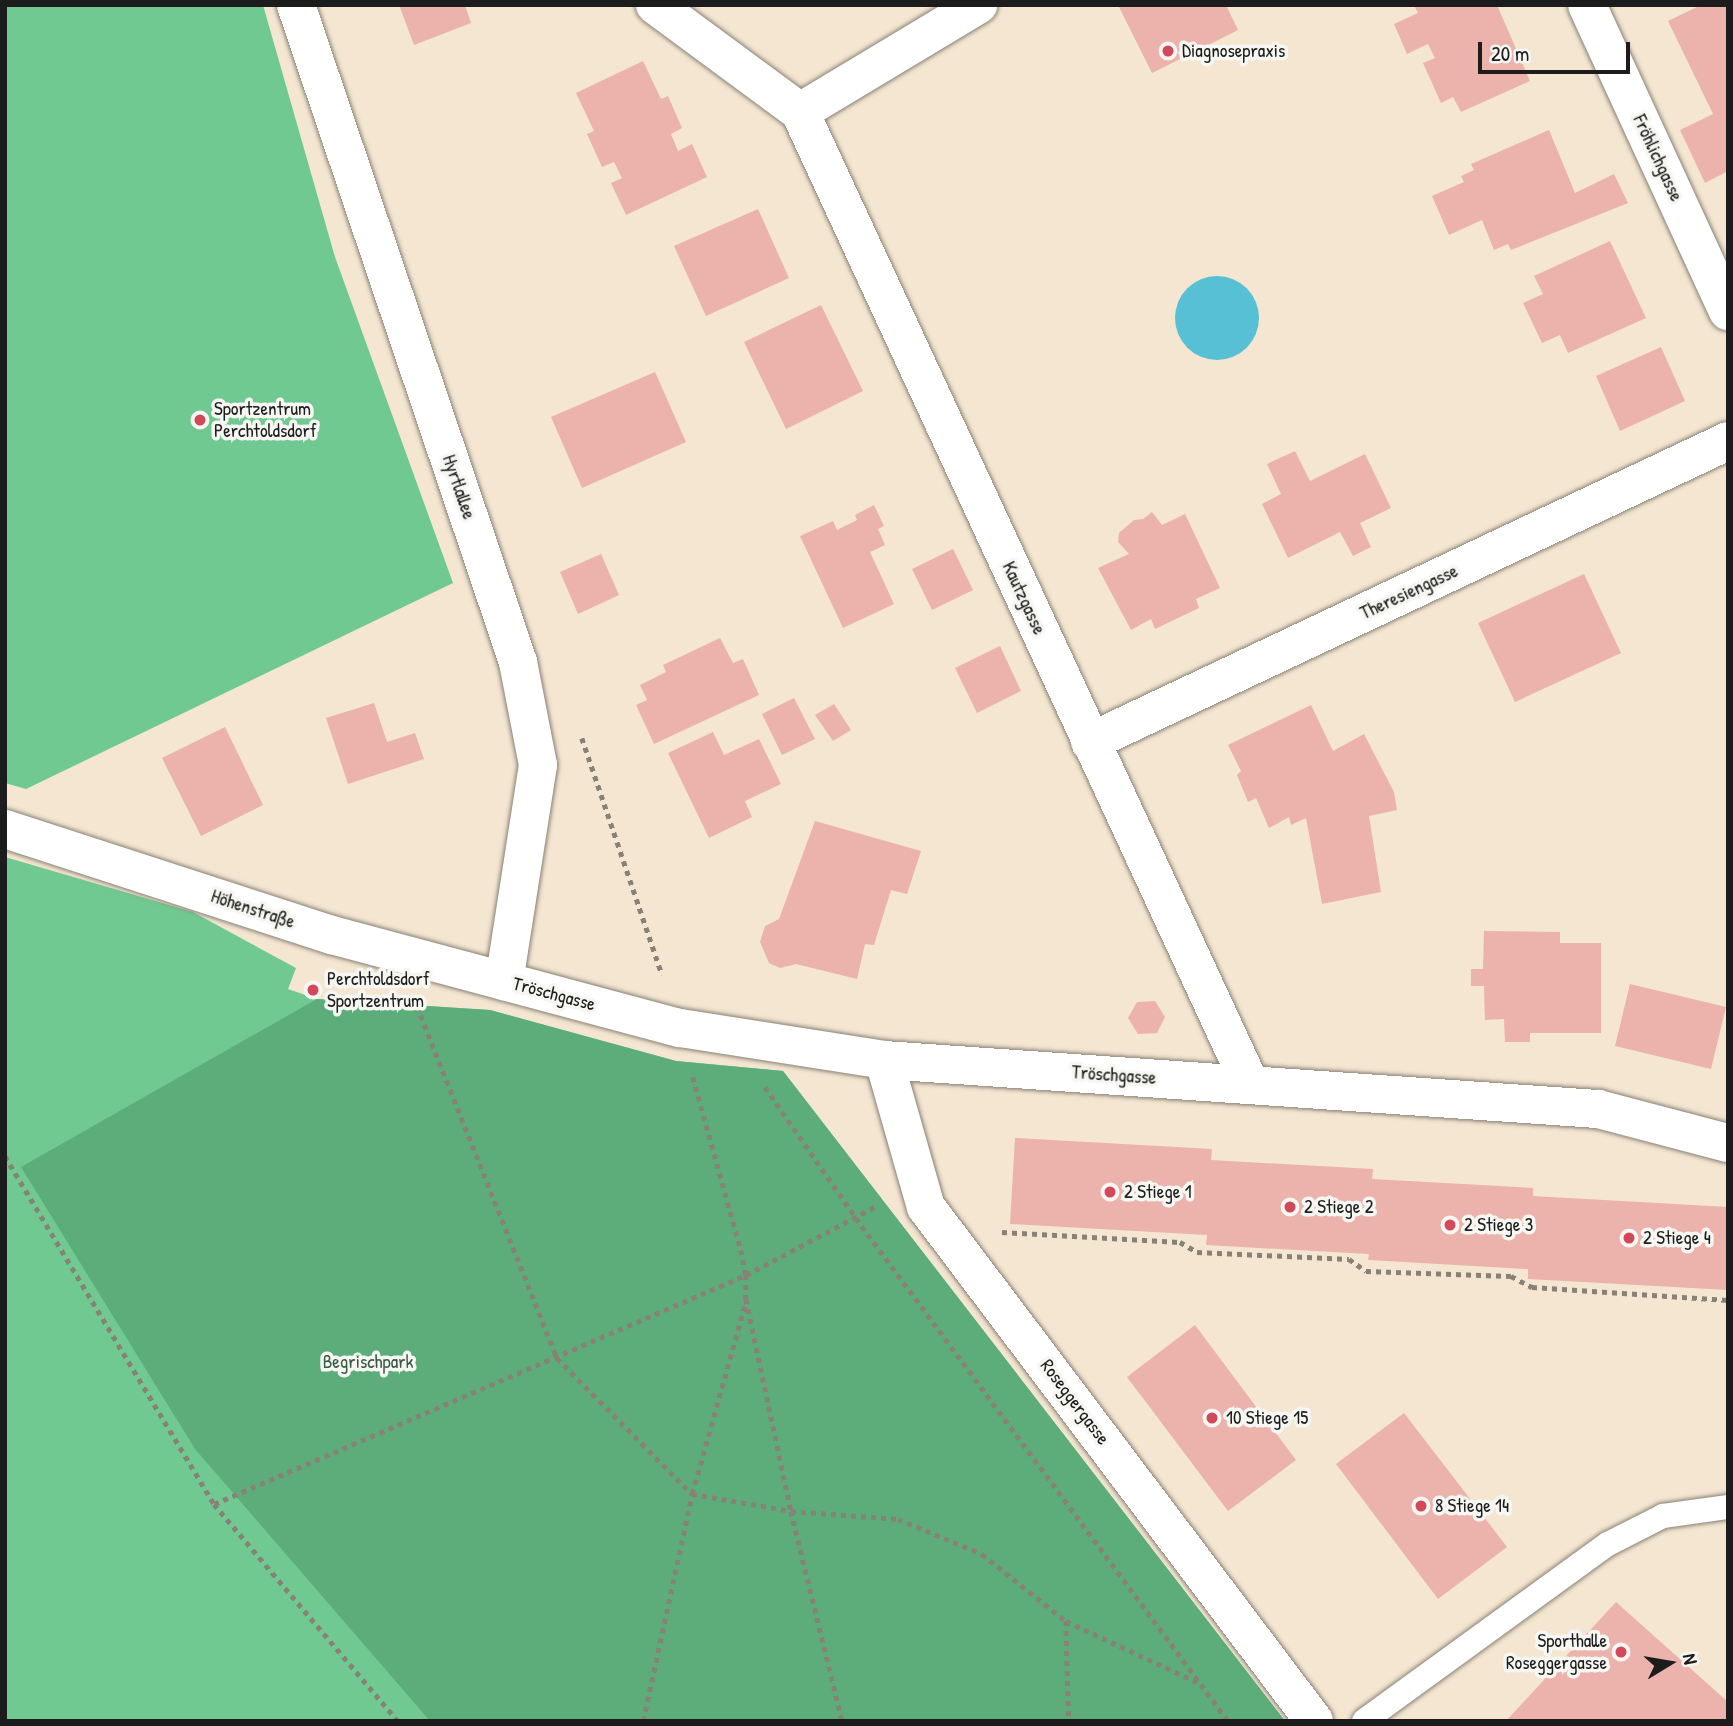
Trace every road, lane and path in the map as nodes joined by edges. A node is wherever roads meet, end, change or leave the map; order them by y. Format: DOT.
graph roads {
  1 [pos="296,5"];
  2 [pos="655,5"];
  3 [pos="978,5"];
  4 [pos="1587,5"];
  5 [pos="800,112"];
  6 [pos="1728,311"];
  7 [pos="1728,441"];
  8 [pos="1090,742"];
  9 [pos="5,829"];
  10 [pos="396,952"];
  11 [pos="504,981"];
  12 [pos="680,1028"];
  13 [pos="884,1060"];
  14 [pos="763,1084"];
  15 [pos="1250,1084"];
  16 [pos="1728,1143"];
  17 [pos="5,1156"];
  18 [pos="872,1208"];
  19 [pos="856,1218"];
  20 [pos="946,1229"];
  21 [pos="746,1275"];
  22 [pos="746,1299"];
  23 [pos="1728,1300"];
  24 [pos="557,1358"];
  25 [pos="692,1494"];
  26 [pos="214,1504"];
  27 [pos="1728,1507"];
  28 [pos="791,1511"];
  29 [pos="1066,1621"];
  30 [pos="1199,1683"];
  31 [pos="398,1721"];
  32 [pos="643,1721"];
  33 [pos="842,1721"];
  34 [pos="1069,1721"];
  35 [pos="1228,1721"];
  36 [pos="1314,1721"];
  37 [pos="1364,1721"];
  1 -- 11 [label="street, Hyrtlallee"];
  2 -- 5 [label="street"];
  3 -- 5 [label="street"];
  4 -- 6 [label="street, Fröhlichgasse"];
  5 -- 8 [label="street, Kautzgasse"];
  7 -- 8 [label="street, Theresiengasse"];
  8 -- 15 [label="street, Kautzgasse"];
  9 -- 10 [label="street, Höhenstraße"];
  10 -- 11 [label="street, Höhenstraße"];
  10 -- 24 [label="path"];
  11 -- 12 [label="street, Tröschgasse"];
  12 -- 13 [label="street, Tröschgasse"];
  12 -- 21 [label="path"];
  13 -- 15 [label="street, Tröschgasse"];
  13 -- 20 [label="street, Roseggergasse"];
  14 -- 19 [label="path"];
  15 -- 16 [label="street, Tröschgasse"];
  17 -- 26 [label="path"];
  18 -- 19 [label="path"];
  19 -- 21 [label="path"];
  19 -- 30 [label="path"];
  20 -- 23 [label="path"];
  20 -- 36 [label="street, Roseggergasse"];
  21 -- 22 [label="path"];
  21 -- 24 [label="path"];
  22 -- 25 [label="path"];
  22 -- 28 [label="path"];
  24 -- 25 [label="path"];
  24 -- 26 [label="path"];
  25 -- 28 [label="path"];
  25 -- 32 [label="path"];
  26 -- 31 [label="path"];
  27 -- 37 [label="lane"];
  28 -- 29 [label="path"];
  28 -- 33 [label="path"];
  29 -- 30 [label="path"];
  29 -- 34 [label="path"];
  30 -- 35 [label="path"];
}
